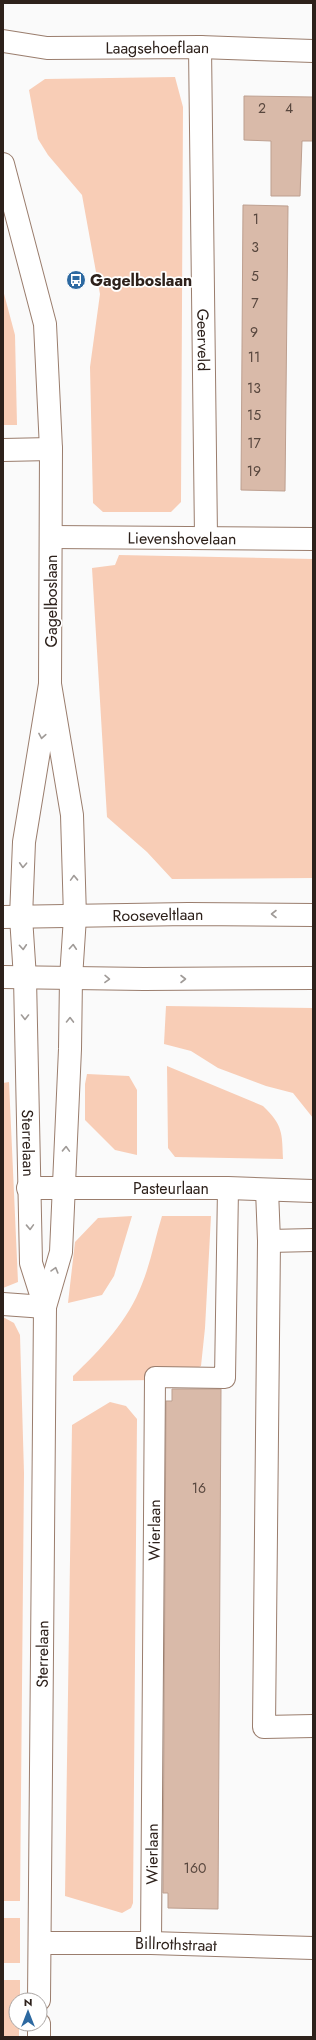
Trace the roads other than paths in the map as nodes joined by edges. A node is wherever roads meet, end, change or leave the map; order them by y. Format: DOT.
graph roads {
  1 [pos="3,42"];
  2 [pos="200,47"];
  3 [pos="313,51"];
  4 [pos="3,164"];
  5 [pos="51,448"];
  6 [pos="3,450"];
  7 [pos="51,537"];
  8 [pos="206,537"];
  9 [pos="313,539"];
  10 [pos="50,684"];
  11 [pos="313,915"];
  12 [pos="12,917"];
  13 [pos="75,917"];
  14 [pos="3,977"];
  15 [pos="25,978"];
  16 [pos="71,978"];
  17 [pos="313,978"];
  18 [pos="28,1188"];
  19 [pos="64,1188"];
  20 [pos="228,1188"];
  21 [pos="267,1190"];
  22 [pos="313,1191"];
  23 [pos="269,1240"];
  24 [pos="313,1240"];
  25 [pos="3,1304"];
  26 [pos="45,1307"];
  27 [pos="313,1726"];
  28 [pos="40,1943"];
  29 [pos="152,1943"];
  30 [pos="313,1948"];
  31 [pos="39,1992"];
  1 -- 2 [label="street, Laagsehoeflaan"];
  2 -- 3 [label="street, Laagsehoeflaan"];
  2 -- 8 [label="street, Geerveld"];
  4 -- 5 [label="street, Gagelboslaan"];
  5 -- 6 [label="street"];
  5 -- 7 [label="street, Gagelboslaan"];
  7 -- 8 [label="street, Lievenshovelaan"];
  7 -- 10 [label="street, Gagelboslaan"];
  8 -- 9 [label="street, Lievenshovelaan"];
  10 -- 12 [label="street, Gagelboslaan, one-way"];
  13 -- 10 [label="street, Gagelboslaan, one-way"];
  11 -- 13 [label="street, Rooseveltlaan, one-way"];
  12 -- 13 [label="street, Rooseveltlaan"];
  12 -- 15 [label="street, Gagelboslaan, one-way"];
  16 -- 13 [label="street, Gagelboslaan, one-way"];
  14 -- 15 [label="street"];
  15 -- 16 [label="street"];
  15 -- 18 [label="street, Sterrelaan, one-way"];
  16 -- 17 [label="street, one-way"];
  19 -- 16 [label="street, Sterrelaan, one-way"];
  18 -- 19 [label="street, Pasteurlaan"];
  18 -- 26 [label="street, Sterrelaan, one-way"];
  19 -- 20 [label="street, Pasteurlaan"];
  26 -- 19 [label="street, Sterrelaan, one-way"];
  20 -- 21 [label="street, Pasteurlaan"];
  20 -- 29 [label="street, Wierlaan"];
  21 -- 22 [label="street, Pasteurlaan"];
  21 -- 23 [label="street"];
  23 -- 24 [label="street"];
  23 -- 27 [label="street"];
  25 -- 26 [label="street"];
  26 -- 28 [label="street, Sterrelaan"];
  28 -- 29 [label="street, Billrothstraat"];
  28 -- 31 [label="street, Sterrelaan"];
  29 -- 30 [label="street, Billrothstraat"];
}
